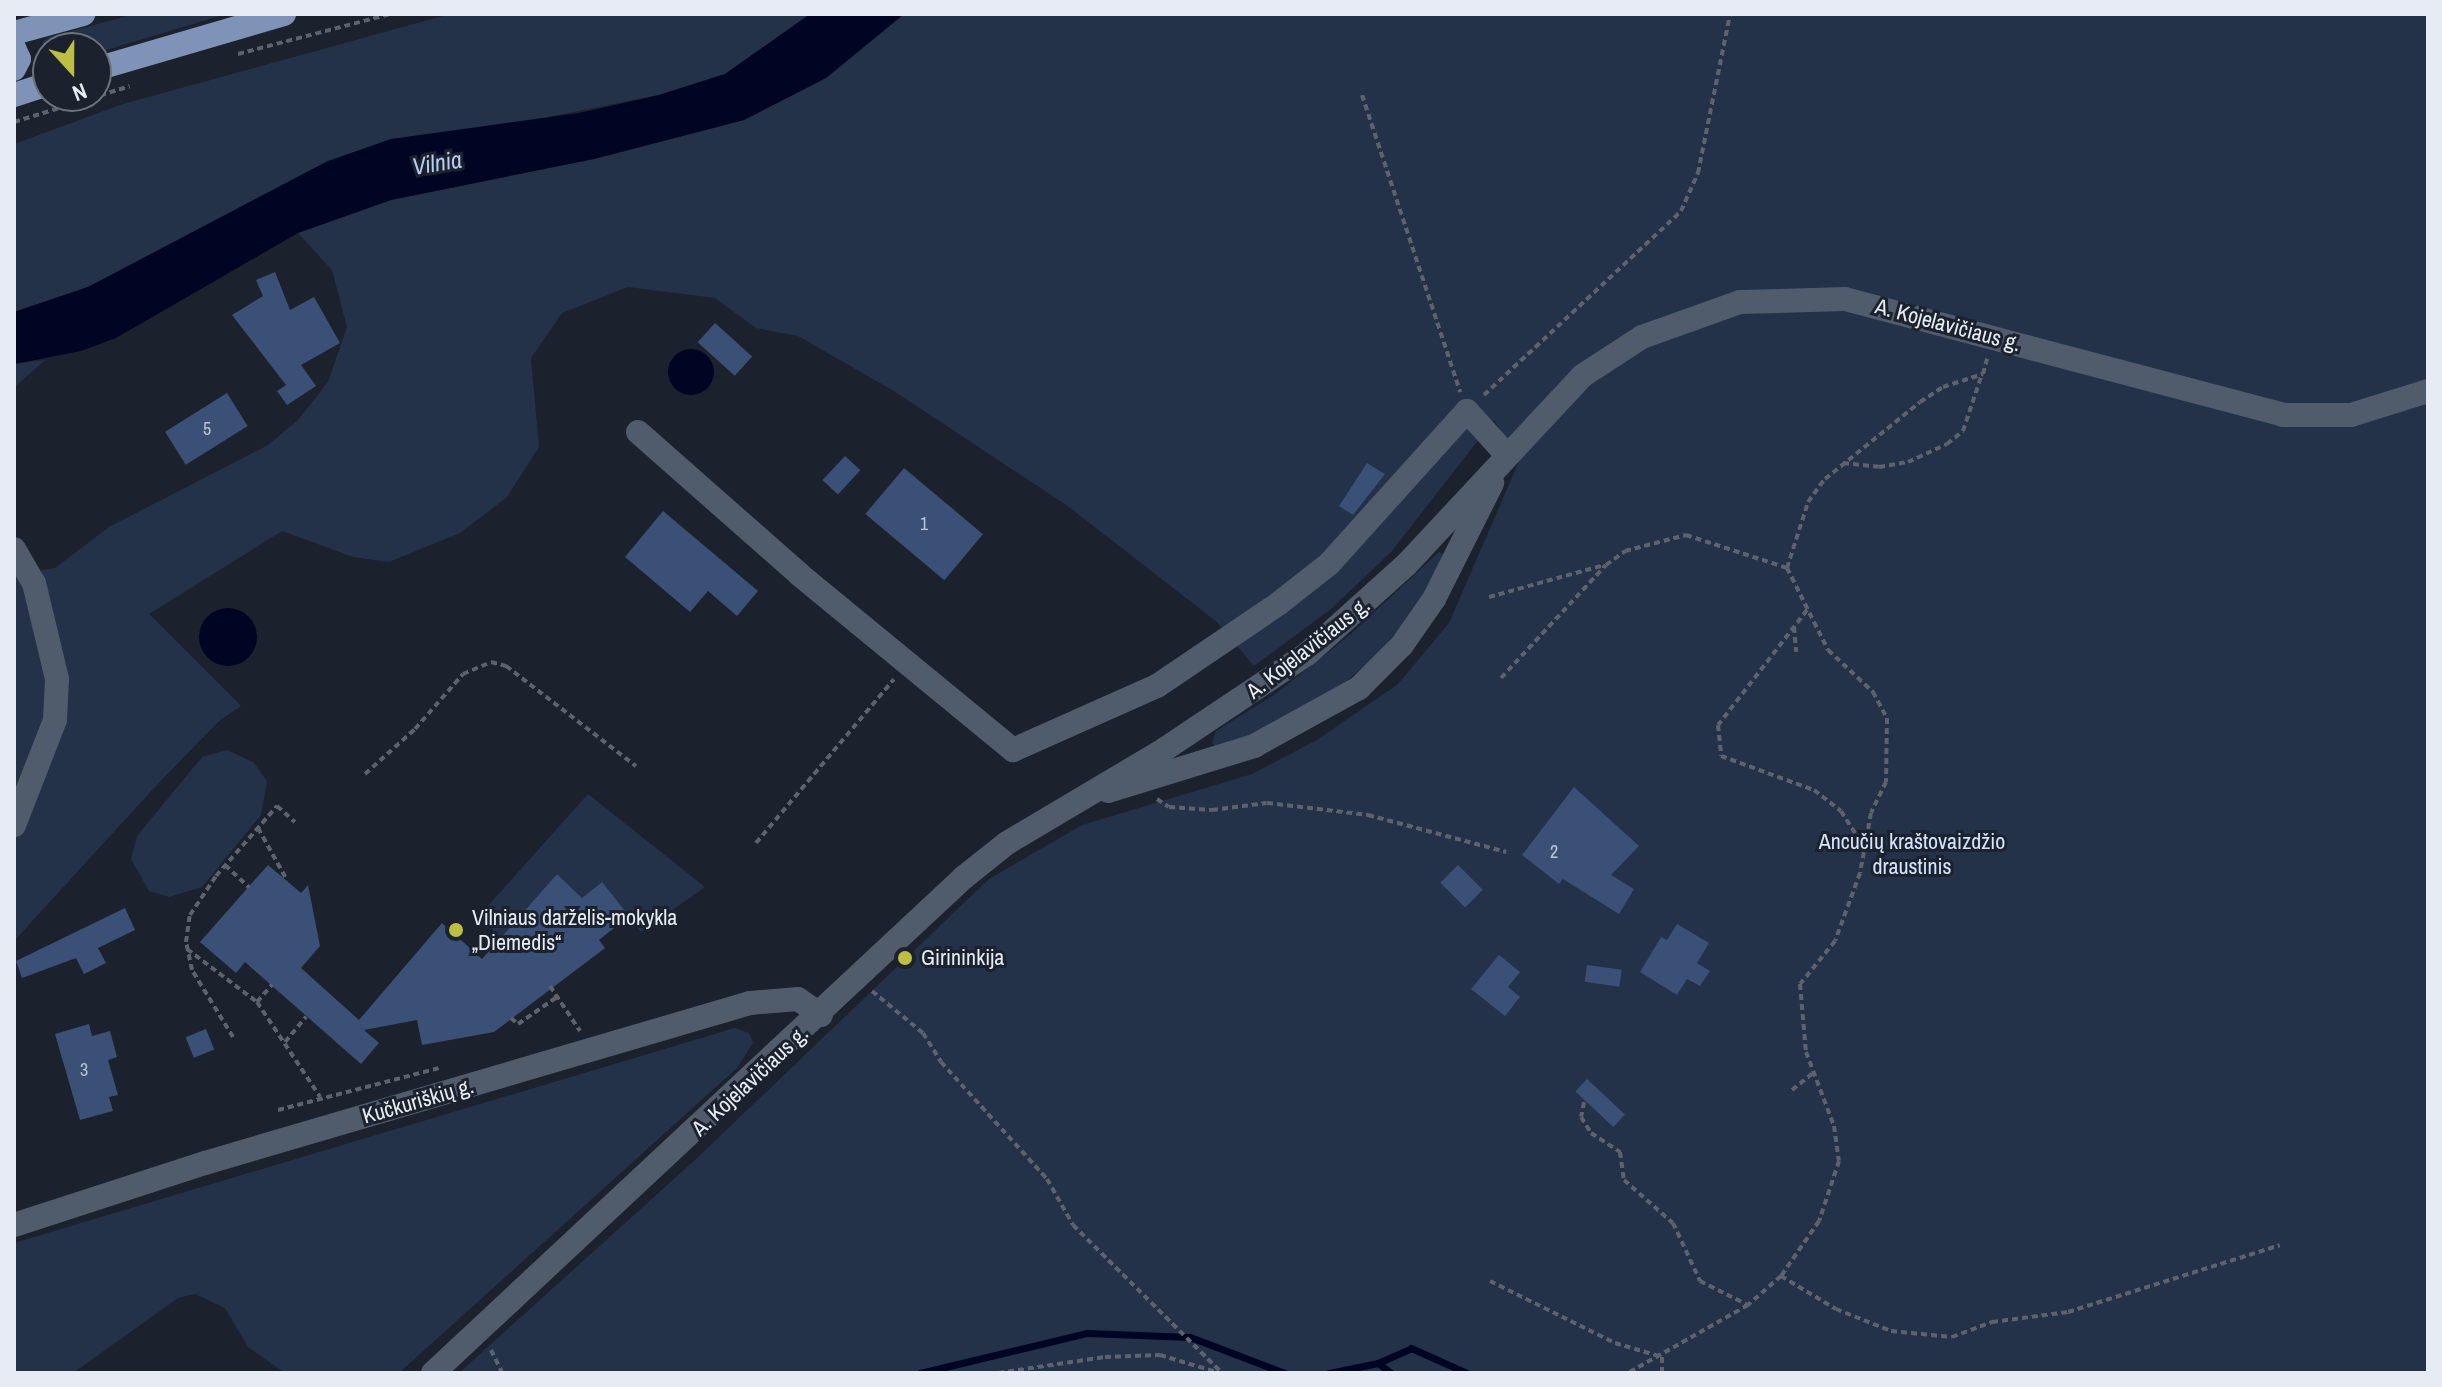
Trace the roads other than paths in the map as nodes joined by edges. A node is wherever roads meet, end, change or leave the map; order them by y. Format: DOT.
graph roads {
  1 [pos="83,14"];
  2 [pos="284,14"];
  3 [pos="14,33"];
  4 [pos="14,48"];
  5 [pos="112,64"];
  6 [pos="14,69"];
  7 [pos="2428,391"];
  8 [pos="638,432"];
  9 [pos="1506,454"];
  10 [pos="14,549"];
  11 [pos="1075,801"];
  12 [pos="14,825"];
  13 [pos="821,1015"];
  14 [pos="14,1225"];
  15 [pos="433,1373"];
  1 -- 3 [label="main road"];
  2 -- 5 [label="main road"];
  4 -- 6 [label="main road"];
  7 -- 9 [label="street, A. Kojelavičiaus g."];
  8 -- 9 [label="street"];
  9 -- 11 [label="street, A. Kojelavičiaus g."];
  9 -- 11 [label="street, A. Kojelavičiaus g."];
  10 -- 12 [label="street"];
  11 -- 13 [label="street, A. Kojelavičiaus g."];
  13 -- 14 [label="street, Kučkuriškių g."];
  13 -- 15 [label="street, A. Kojelavičiaus g."];
}
